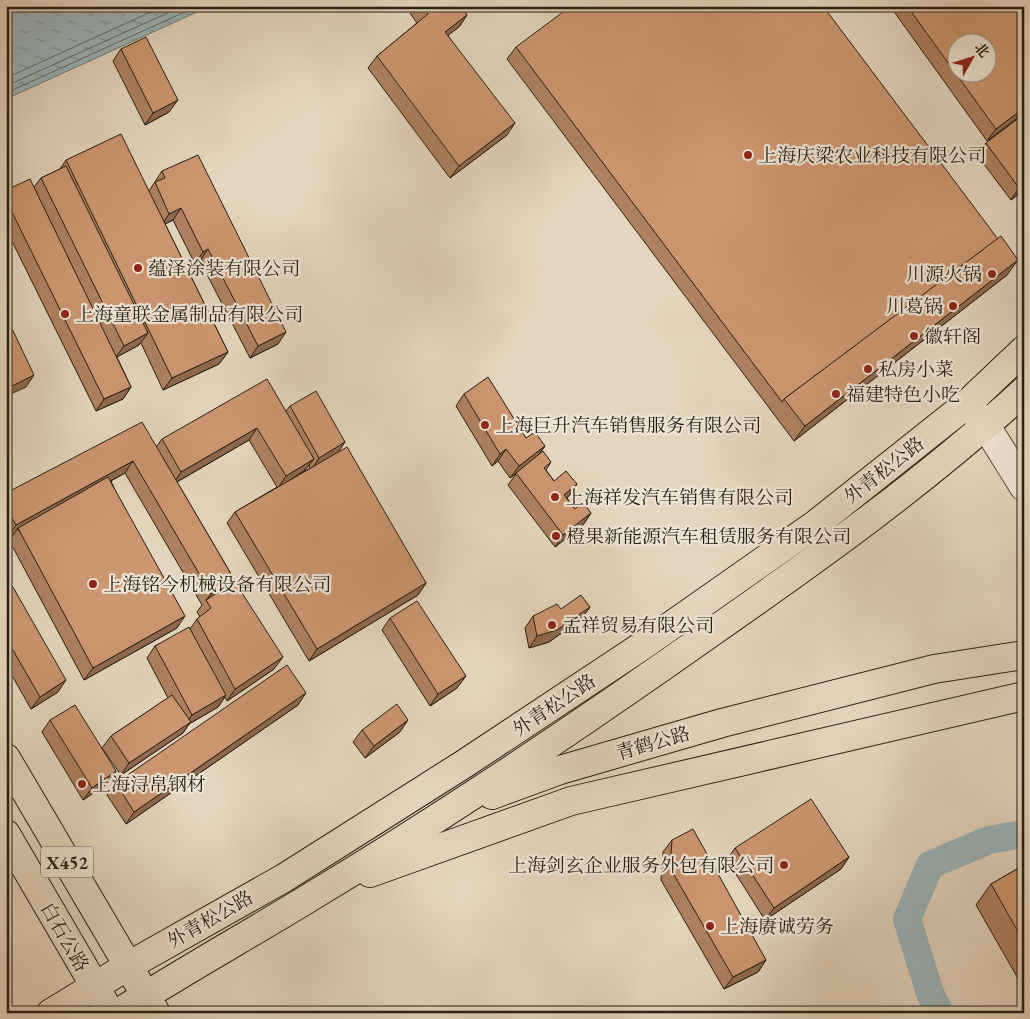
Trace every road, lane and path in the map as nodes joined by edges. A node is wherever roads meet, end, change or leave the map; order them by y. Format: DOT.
graph roads {
  1 [pos="1024,350"];
  2 [pos="1024,391"];
  3 [pos="967,404"];
  4 [pos="986,426"];
  5 [pos="1024,487"];
  6 [pos="1024,654"];
  7 [pos="1024,696"];
  8 [pos="6,758"];
  9 [pos="441,815"];
  10 [pos="6,834"];
  11 [pos="295,870"];
  12 [pos="324,890"];
  13 [pos="128,966"];
  14 [pos="94,987"];
  15 [pos="151,1004"];
  16 [pos="51,1013"];
  17 [pos="111,1013"];
  18 [pos="118,1013"];
  1 -- 3 [label="main road, 外青松公路"];
  2 -- 4 [label="main road, 外青松公路"];
  3 -- 4 [label="street"];
  3 -- 11 [label="main road, 外青松公路"];
  4 -- 5 [label="street"];
  4 -- 9 [label="main road, 外青松公路"];
  6 -- 9 [label="main road, 青鹤公路"];
  7 -- 12 [label="main road, 青鹤公路"];
  8 -- 13 [label="main road, 白石公路 / X452"];
  9 -- 11 [label="main road, 青鹤公路"];
  9 -- 12 [label="main road, 外青松公路"];
  10 -- 14 [label="main road, 白石公路 / X452"];
  11 -- 13 [label="main road, 外青松公路"];
  12 -- 15 [label="main road, 外青松公路"];
  13 -- 14 [label="main road, 外青松公路"];
  13 -- 15 [label="main road, 白石公路"];
  14 -- 16 [label="main road, 外青松公路"];
  14 -- 17 [label="main road, 白石公路"];
  15 -- 18 [label="main road, 外青松公路"];
}
